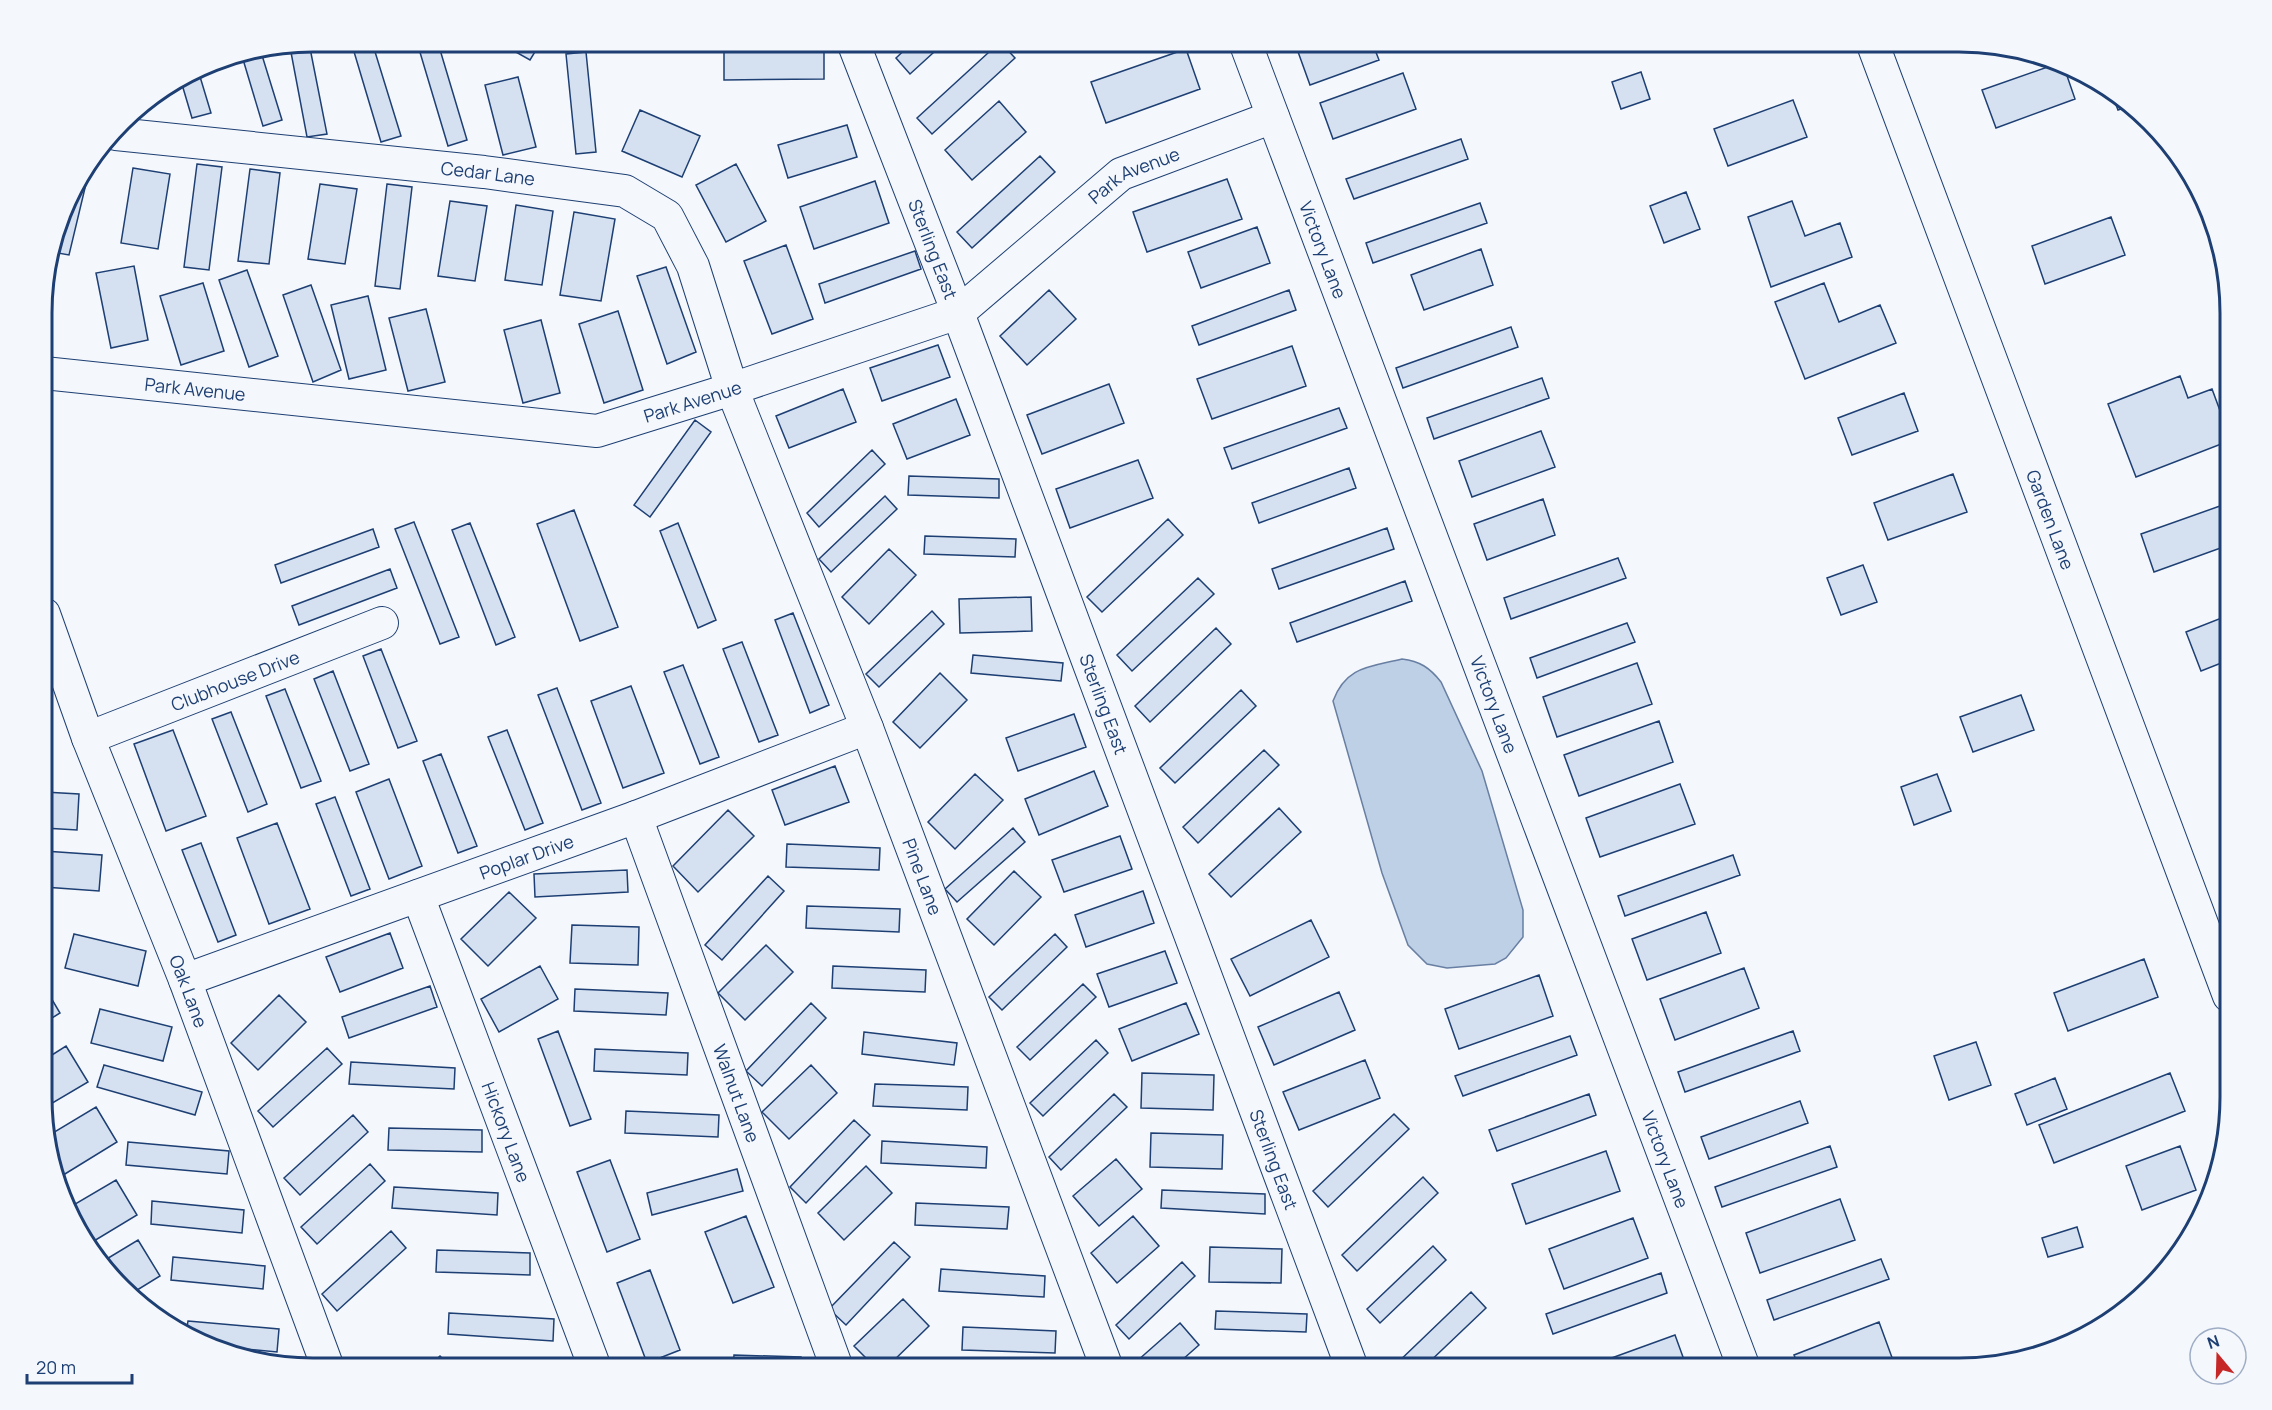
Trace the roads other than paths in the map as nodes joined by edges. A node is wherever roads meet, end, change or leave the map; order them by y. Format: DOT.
graph roads {
  1 [pos="857,52"];
  2 [pos="1249,52"];
  3 [pos="1876,52"];
  4 [pos="1273,117"];
  5 [pos="123,135"];
  6 [pos="958,313"];
  7 [pos="52,374"];
  8 [pos="732,389"];
  9 [pos="382,623"];
  10 [pos="52,637"];
  11 [pos="867,728"];
  12 [pos="88,738"];
  13 [pos="636,817"];
  14 [pos="418,896"];
  15 [pos="2220,972"];
  16 [pos="185,980"];
  17 [pos="324,1358"];
  18 [pos="591,1358"];
  19 [pos="833,1358"];
  20 [pos="1103,1358"];
  21 [pos="1348,1358"];
  22 [pos="1740,1358"];
  1 -- 6 [label="street, Sterling East"];
  2 -- 4 [label="street, Victory Lane"];
  3 -- 15 [label="street, Garden Lane"];
  4 -- 6 [label="street, Park Avenue"];
  4 -- 22 [label="street, Victory Lane"];
  5 -- 8 [label="street, Cedar Lane"];
  6 -- 8 [label="street, Park Avenue"];
  6 -- 21 [label="street, Sterling East"];
  7 -- 8 [label="street, Park Avenue"];
  8 -- 11 [label="street, Pine Lane"];
  9 -- 12 [label="street, Clubhouse Drive"];
  10 -- 12 [label="street, Oak Lane"];
  11 -- 13 [label="street, Poplar Drive"];
  11 -- 20 [label="street, Pine Lane"];
  12 -- 16 [label="street, Oak Lane"];
  13 -- 14 [label="street, Poplar Drive"];
  13 -- 19 [label="street, Walnut Lane"];
  14 -- 16 [label="street, Poplar Drive"];
  14 -- 18 [label="street, Hickory Lane"];
  16 -- 17 [label="street, Oak Lane"];
}
